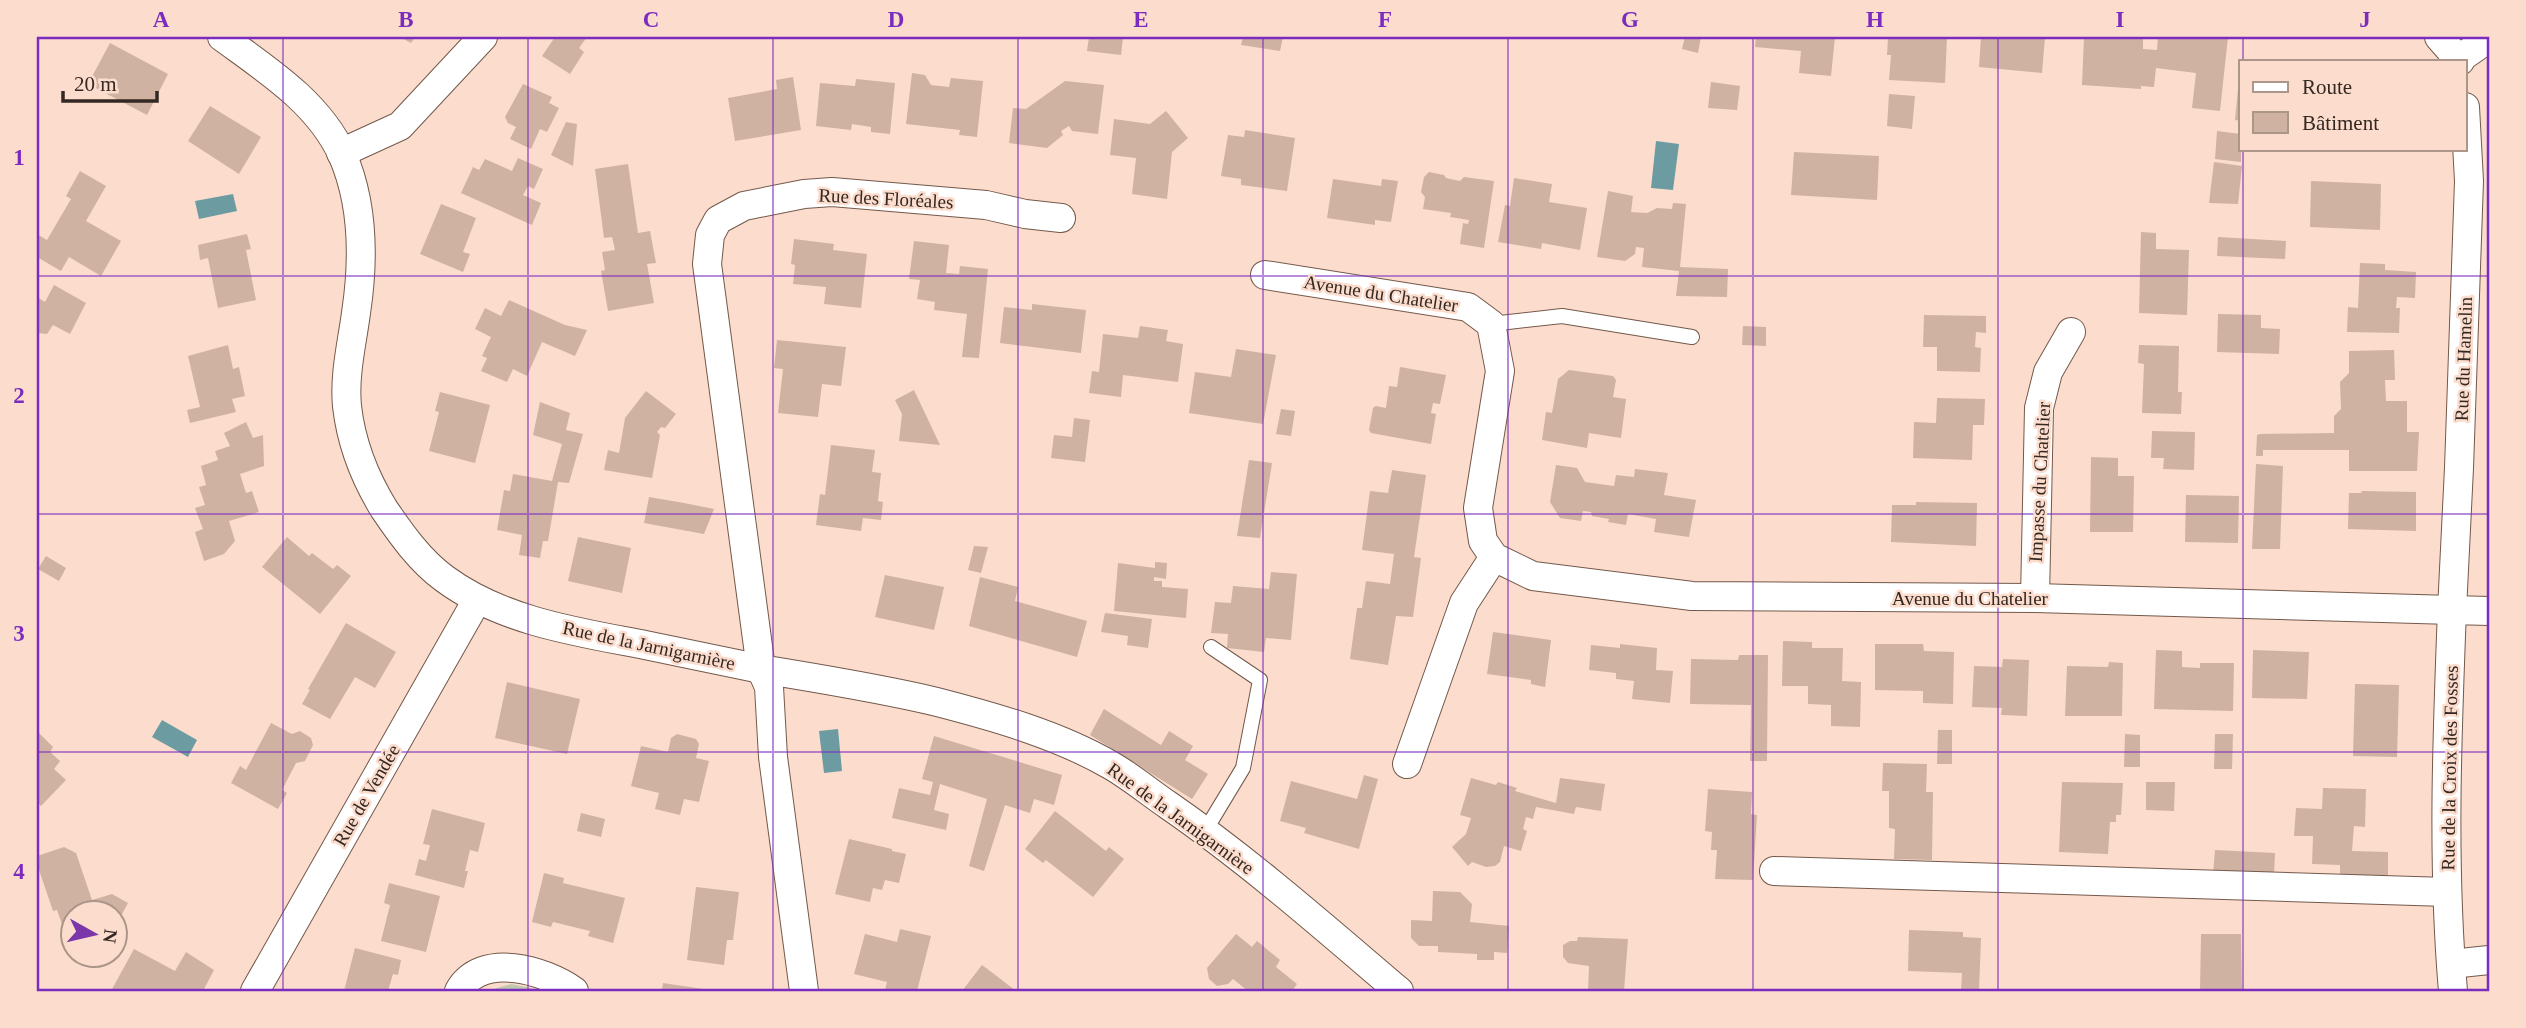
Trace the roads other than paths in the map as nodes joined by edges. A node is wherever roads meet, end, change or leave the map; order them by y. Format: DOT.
graph roads {
  1 [pos="222,37"];
  2 [pos="483,37"];
  3 [pos="2439,37"];
  4 [pos="2489,38"];
  5 [pos="2460,60"];
  6 [pos="2466,126"];
  7 [pos="341,153"];
  8 [pos="1061,218"];
  9 [pos="1265,275"];
  10 [pos="1491,324"];
  11 [pos="2071,332"];
  12 [pos="1692,337"];
  13 [pos="1494,557"];
  14 [pos="2035,597"];
  15 [pos="477,600"];
  16 [pos="2452,610"];
  17 [pos="2489,611"];
  18 [pos="1211,647"];
  19 [pos="761,668"];
  20 [pos="1407,764"];
  21 [pos="1205,831"];
  22 [pos="1774,871"];
  23 [pos="2447,891"];
  24 [pos="2489,960"];
  25 [pos="2452,978"];
  26 [pos="255,991"];
  27 [pos="459,991"];
  28 [pos="574,991"];
  29 [pos="804,991"];
  30 [pos="1399,991"];
  1 -- 7 [label="street, Rue de la Jarnigarnière"];
  2 -- 7 [label="street"];
  3 -- 5 [label="street"];
  4 -- 5 [label="street"];
  6 -- 16 [label="street, Rue du Hamelin"];
  7 -- 15 [label="street, Rue de la Jarnigarnière"];
  8 -- 19 [label="street, Rue des Floréales"];
  9 -- 10 [label="street, Avenue du Chatelier"];
  10 -- 12 [label="lane"];
  10 -- 13 [label="street"];
  11 -- 14 [label="street, Impasse du Chatelier"];
  13 -- 14 [label="street, Avenue du Chatelier"];
  13 -- 20 [label="street"];
  14 -- 16 [label="street, Avenue du Chatelier"];
  15 -- 19 [label="street, Rue de la Jarnigarnière"];
  15 -- 26 [label="street, Rue de Vendée"];
  16 -- 17 [label="street"];
  16 -- 23 [label="street, Rue de la Croix des Fosses"];
  18 -- 21 [label="lane"];
  19 -- 21 [label="street, Rue de la Jarnigarnière"];
  19 -- 29 [label="street, Rue des Floréales"];
  21 -- 30 [label="street, Rue de la Jarnigarnière"];
  22 -- 23 [label="street"];
  23 -- 25 [label="street, Rue de la Croix des Fosses"];
  24 -- 25 [label="street, Rue de la Croix des Fosses"];
  27 -- 28 [label="street"];
}
